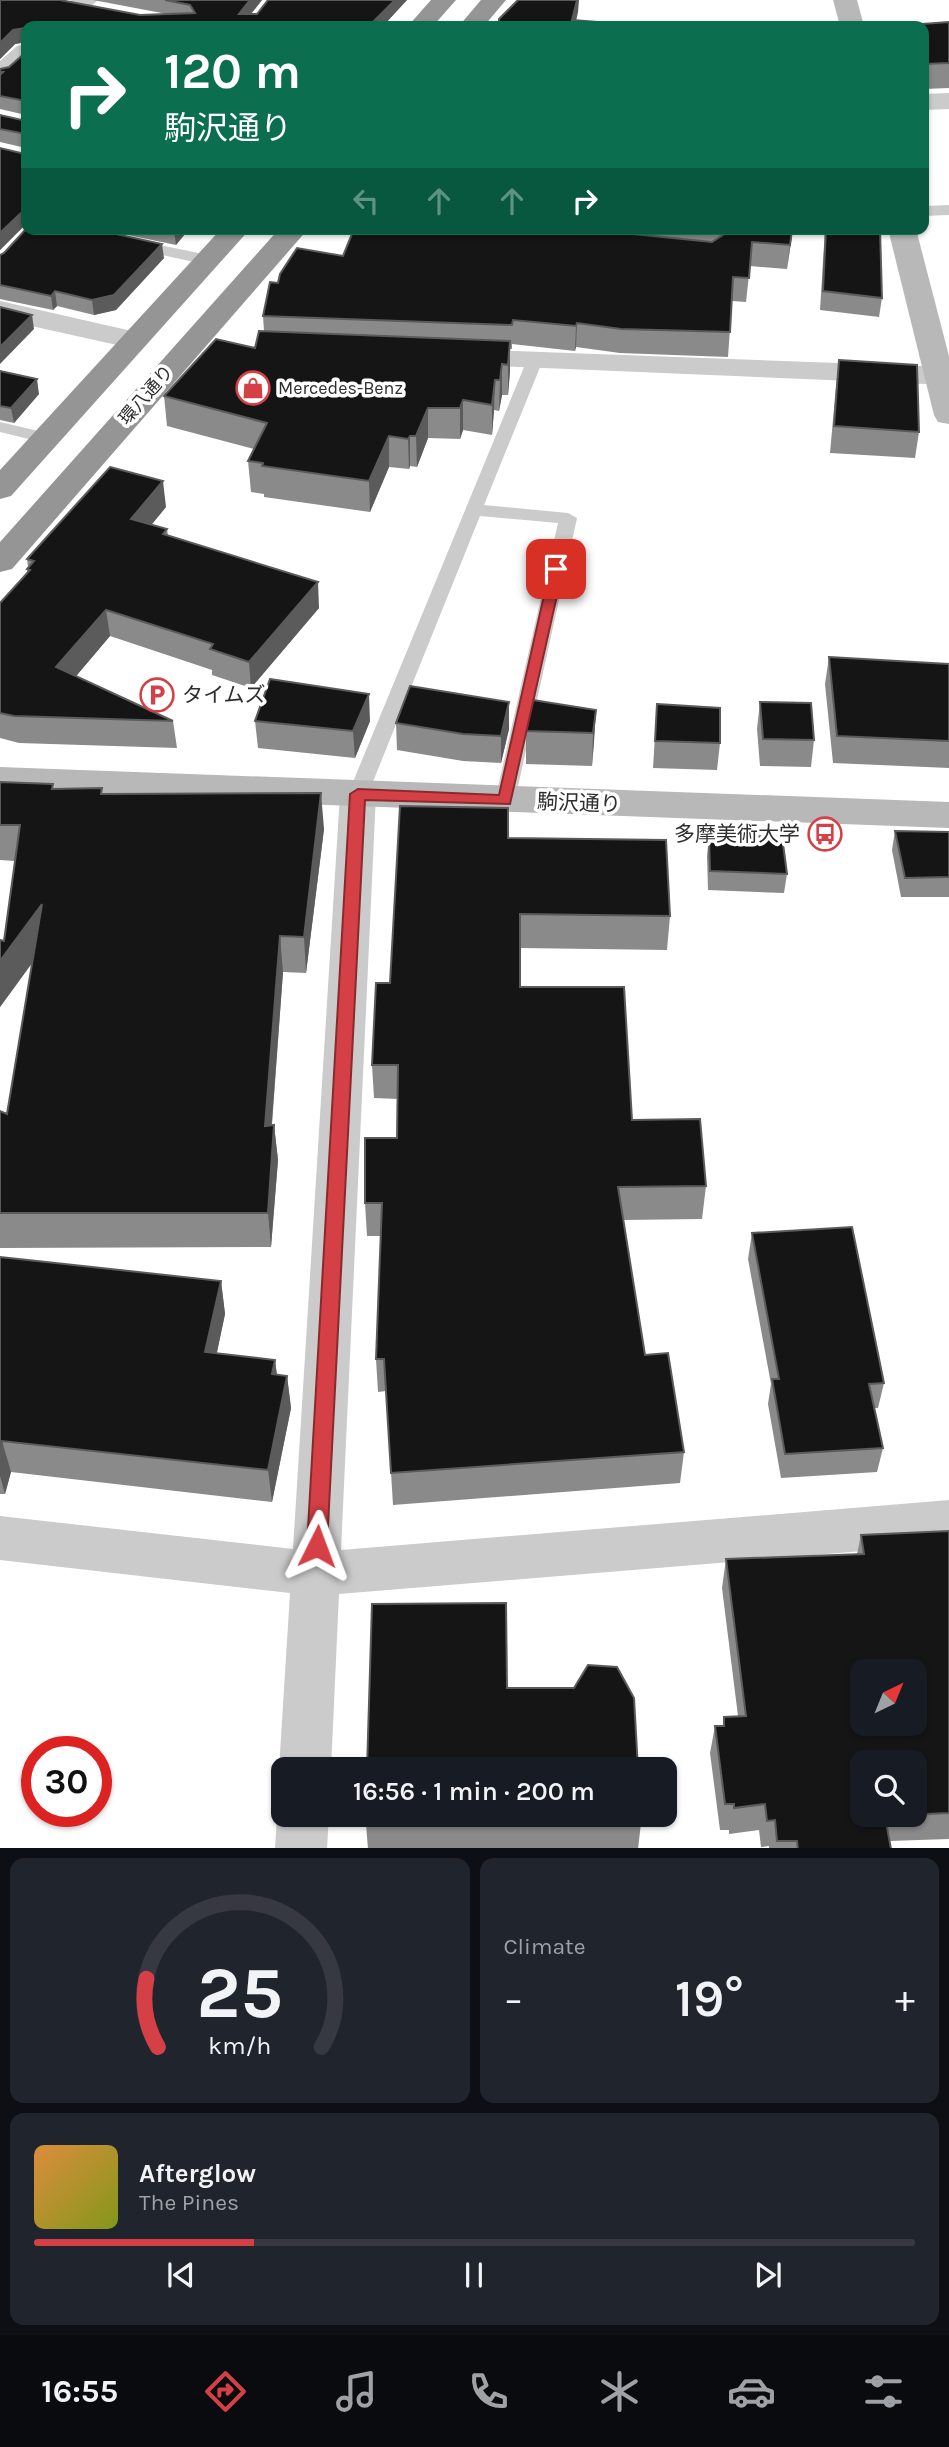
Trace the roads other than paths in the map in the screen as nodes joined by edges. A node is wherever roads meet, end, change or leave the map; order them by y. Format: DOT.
graph roads {
  1 [pos="444,0"];
  2 [pos="494,0"];
  3 [pos="845,0"];
  4 [pos="88,6"];
  5 [pos="52,14"];
  6 [pos="425,21"];
  7 [pos="475,21"];
  8 [pos="851,21"];
  9 [pos="21,55"];
  10 [pos="0,74"];
  11 [pos="949,101"];
  12 [pos="929,102"];
  13 [pos="929,211"];
  14 [pos="949,211"];
  15 [pos="231,235"];
  16 [pos="289,235"];
  17 [pos="904,235"];
  18 [pos="116,241"];
  19 [pos="208,260"];
  20 [pos="0,310"];
  21 [pos="135,340"];
  22 [pos="186,349"];
  23 [pos="230,350"];
  24 [pos="424,356"];
  25 [pos="535,360"];
  26 [pos="944,376"];
  27 [pos="949,415"];
  28 [pos="0,427"];
  29 [pos="45,438"];
  30 [pos="0,489"];
  31 [pos="475,510"];
  32 [pos="0,562"];
  33 [pos="0,780"];
  34 [pos="358,794"];
  35 [pos="505,800"];
  36 [pos="949,815"];
  37 [pos="949,1522"];
  38 [pos="0,1538"];
  39 [pos="315,1574"];
  40 [pos="306,1757"];
  41 [pos="302,1827"];
  42 [pos="301,1848"];
  1 -- 6 [label="highway"];
  2 -- 7 [label="highway"];
  3 -- 8 [label="main road"];
  4 -- 5 [label="street"];
  9 -- 10 [label="street"];
  11 -- 12 [label="street"];
  13 -- 14 [label="lane"];
  15 -- 19 [label="highway"];
  16 -- 22 [label="highway, 環八通り"];
  17 -- 26 [label="main road"];
  18 -- 19 [label="lane"];
  19 -- 21 [label="highway"];
  20 -- 21 [label="street"];
  21 -- 29 [label="highway"];
  22 -- 23 [label="street"];
  22 -- 32 [label="highway, 環八通り"];
  24 -- 25 [label="street"];
  25 -- 26 [label="street"];
  25 -- 31 [label="lane"];
  26 -- 27 [label="main road"];
  28 -- 29 [label="lane"];
  29 -- 30 [label="highway"];
  31 -- 34 [label="lane"];
  31 -- 35 [label="lane"];
  33 -- 34 [label="main road, 駒沢通り"];
  34 -- 35 [label="main road, 駒沢通り"];
  34 -- 39 [label="street"];
  35 -- 36 [label="main road, 駒沢通り"];
  37 -- 39 [label="street"];
  38 -- 39 [label="street"];
  39 -- 40 [label="street"];
  41 -- 42 [label="street"];
}
